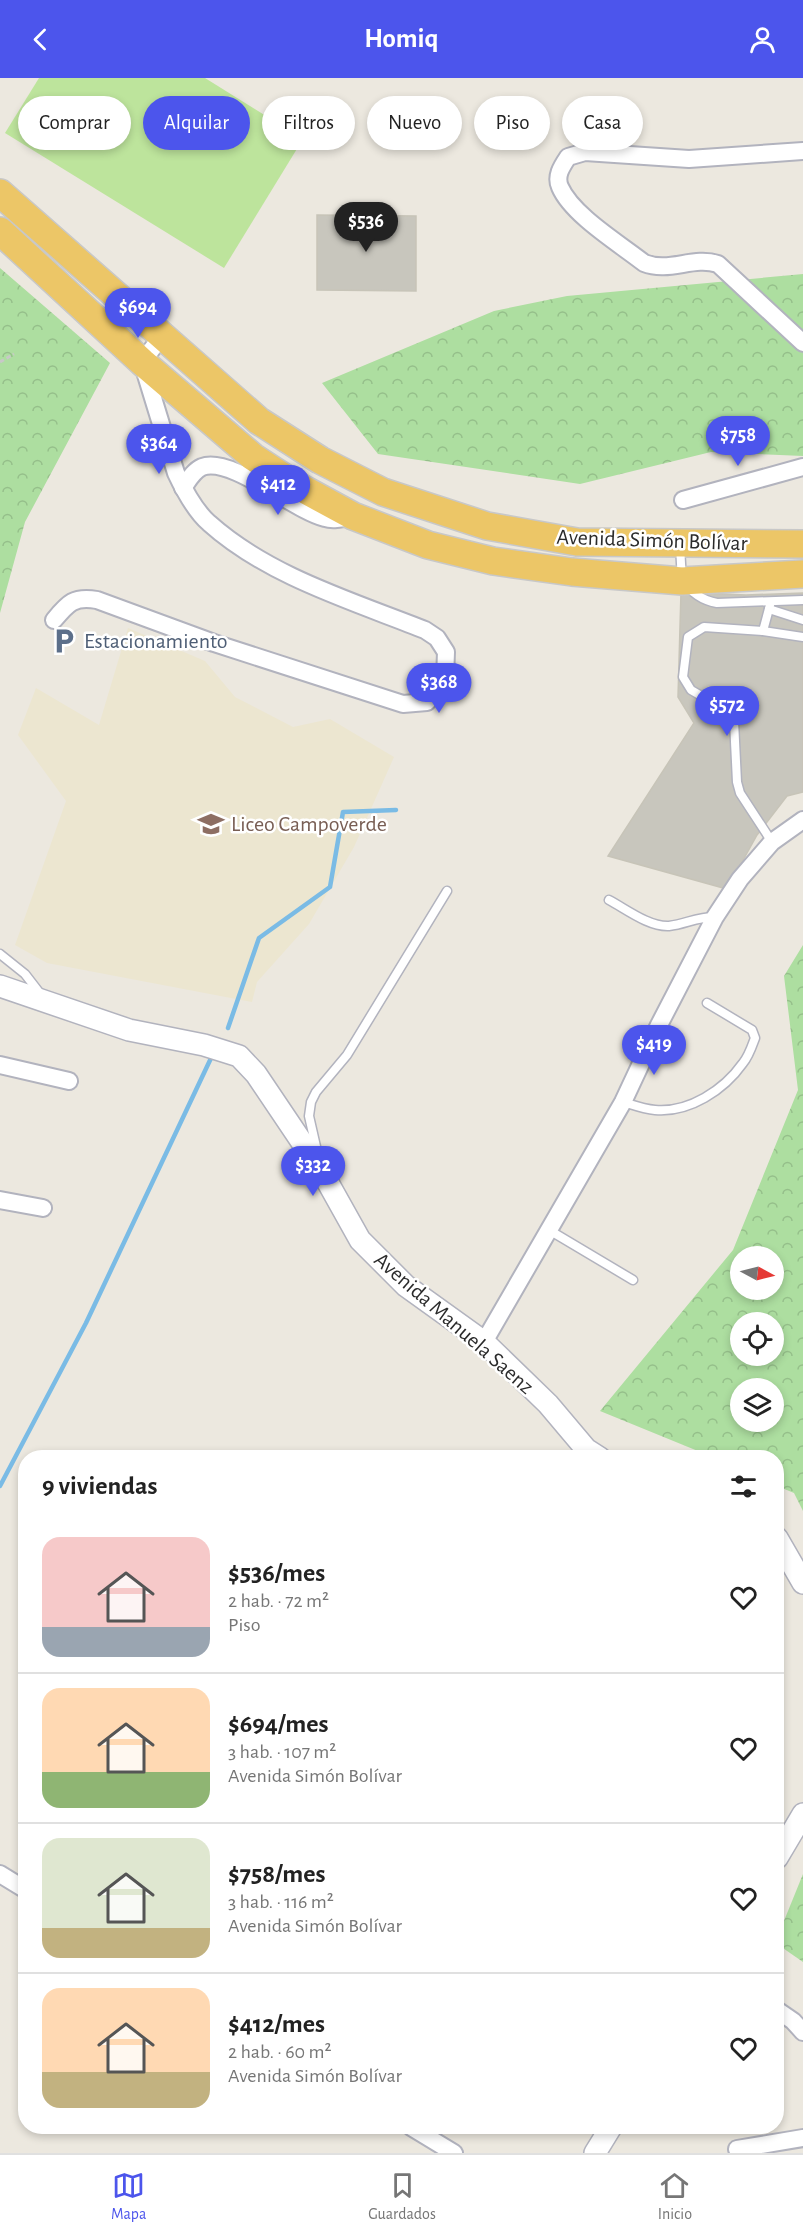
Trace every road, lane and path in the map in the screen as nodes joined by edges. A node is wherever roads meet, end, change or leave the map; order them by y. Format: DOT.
graph roads {
  1 [pos="803,151"];
  2 [pos="0,193"];
  3 [pos="0,231"];
  4 [pos="162,336"];
  5 [pos="803,343"];
  6 [pos="14,354"];
  7 [pos="0,362"];
  8 [pos="142,362"];
  9 [pos="803,467"];
  10 [pos="183,488"];
  11 [pos="683,500"];
  12 [pos="353,516"];
  13 [pos="680,543"];
  14 [pos="803,544"];
  15 [pos="803,574"];
  16 [pos="682,581"];
  17 [pos="803,600"];
  18 [pos="770,605"];
  19 [pos="54,620"];
  20 [pos="803,620"];
  21 [pos="763,631"];
  22 [pos="803,637"];
  23 [pos="803,820"];
  24 [pos="772,842"];
  25 [pos="447,891"];
  26 [pos="609,900"];
  27 [pos="715,917"];
  28 [pos="0,954"];
  29 [pos="0,988"];
  30 [pos="48,1003"];
  31 [pos="707,1003"];
  32 [pos="0,1065"];
  33 [pos="69,1081"];
  34 [pos="623,1102"];
  35 [pos="322,1172"];
  36 [pos="0,1200"];
  37 [pos="43,1208"];
  38 [pos="549,1230"];
  39 [pos="633,1280"];
  40 [pos="484,1342"];
  41 [pos="588,1450"];
  42 [pos="784,1550"];
  43 [pos="803,1582"];
  44 [pos="803,1814"];
  45 [pos="784,1846"];
  46 [pos="0,1874"];
  47 [pos="18,1885"];
  48 [pos="784,2015"];
  49 [pos="803,2032"];
  50 [pos="423,2134"];
  51 [pos="607,2134"];
  52 [pos="803,2138"];
  53 [pos="737,2149"];
  54 [pos="454,2153"];
  55 [pos="596,2153"];
  1 -- 5 [label="street"];
  2 -- 4 [label="highway, Avenida Simón Bolívar"];
  3 -- 8 [label="highway, Avenida Simón Bolívar"];
  4 -- 8 [label="street"];
  4 -- 13 [label="highway, Avenida Simón Bolívar"];
  6 -- 7 [label="path"];
  8 -- 10 [label="street"];
  8 -- 12 [label="highway, Avenida Simón Bolívar"];
  9 -- 11 [label="street"];
  10 -- 12 [label="street"];
  10 -- 19 [label="street"];
  12 -- 16 [label="highway, Avenida Simón Bolívar"];
  13 -- 14 [label="highway, Avenida Simón Bolívar"];
  13 -- 16 [label="lane"];
  15 -- 16 [label="highway, Avenida Simón Bolívar"];
  16 -- 18 [label="lane"];
  17 -- 18 [label="lane"];
  18 -- 20 [label="lane"];
  18 -- 21 [label="lane"];
  21 -- 22 [label="lane"];
  21 -- 24 [label="lane"];
  23 -- 24 [label="street"];
  24 -- 27 [label="street"];
  25 -- 35 [label="lane"];
  26 -- 27 [label="lane"];
  27 -- 34 [label="street"];
  28 -- 30 [label="lane"];
  29 -- 30 [label="street, Avenida Manuela Saenz"];
  30 -- 35 [label="street, Avenida Manuela Saenz"];
  31 -- 34 [label="lane"];
  32 -- 33 [label="street"];
  34 -- 38 [label="street"];
  35 -- 40 [label="street, Avenida Manuela Saenz"];
  36 -- 37 [label="street"];
  38 -- 39 [label="lane"];
  38 -- 40 [label="street"];
  40 -- 41 [label="street, Avenida Manuela Saenz"];
  42 -- 43 [label="street"];
  44 -- 45 [label="street"];
  46 -- 47 [label="street"];
  48 -- 49 [label="street"];
  50 -- 54 [label="street"];
  51 -- 55 [label="street"];
  52 -- 53 [label="street"];
}
